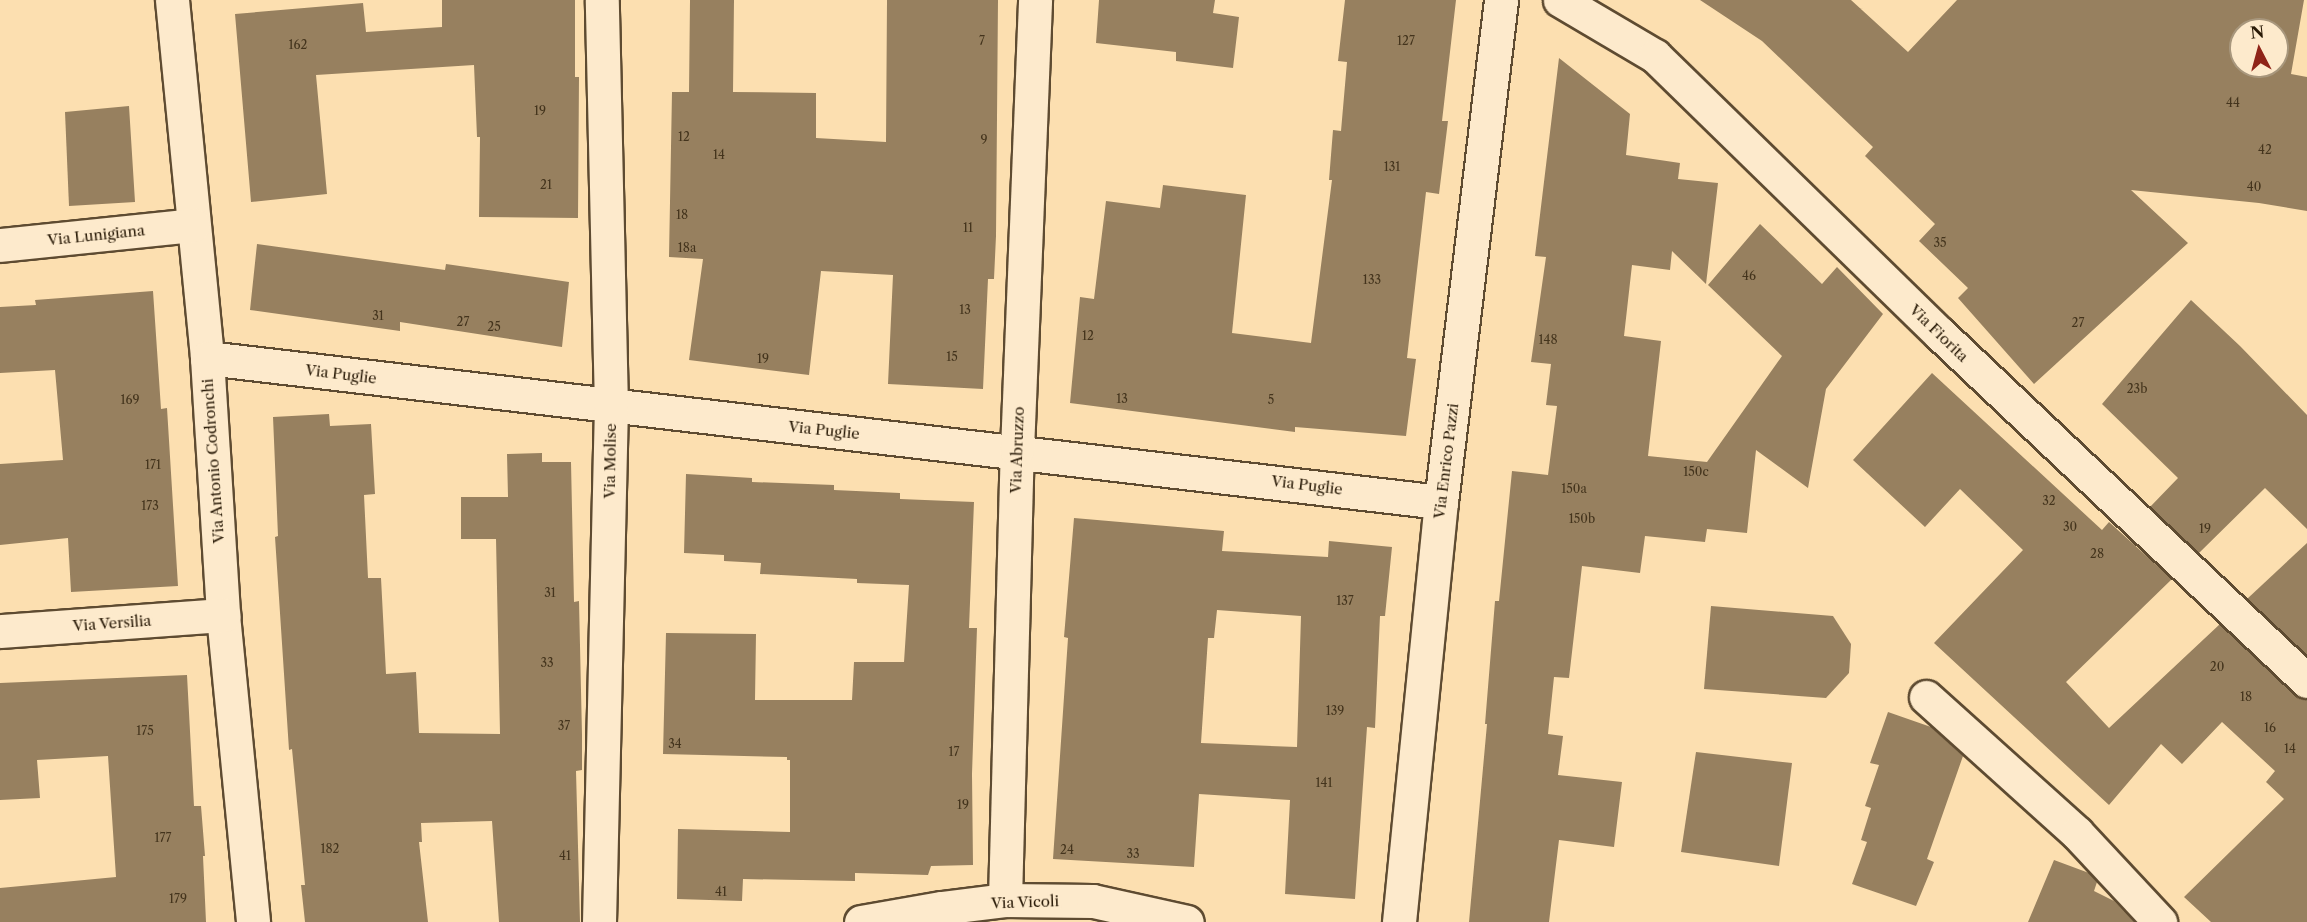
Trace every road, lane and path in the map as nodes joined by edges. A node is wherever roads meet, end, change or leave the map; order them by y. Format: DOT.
graph roads {
  1 [pos="172,0"];
  2 [pos="602,0"];
  3 [pos="1035,0"];
  4 [pos="1501,0"];
  5 [pos="1560,0"];
  6 [pos="193,225"];
  7 [pos="0,245"];
  8 [pos="207,358"];
  9 [pos="611,407"];
  10 [pos="1017,450"];
  11 [pos="1441,502"];
  12 [pos="223,615"];
  13 [pos="0,631"];
  14 [pos="2307,681"];
  15 [pos="1926,698"];
  16 [pos="1005,900"];
  17 [pos="941,915"];
  18 [pos="253,922"];
  19 [pos="599,922"];
  20 [pos="861,922"];
  21 [pos="1187,922"];
  22 [pos="1399,922"];
  23 [pos="2160,922"];
  1 -- 6 [label="street, Via Antonio Codronchi"];
  2 -- 9 [label="street, Via Molise"];
  3 -- 10 [label="street, Via Abruzzo"];
  4 -- 11 [label="street, Via Enrico Pazzi"];
  5 -- 14 [label="street, Via Fiorita"];
  6 -- 7 [label="street, Via Lunigiana"];
  6 -- 8 [label="street, Via Antonio Codronchi"];
  8 -- 9 [label="street, Via Puglie"];
  8 -- 12 [label="street, Via Antonio Codronchi"];
  9 -- 10 [label="street, Via Puglie"];
  9 -- 19 [label="street, Via Molise"];
  10 -- 11 [label="street, Via Puglie"];
  10 -- 16 [label="street, Via Abruzzo"];
  11 -- 22 [label="street, Via Enrico Pazzi"];
  12 -- 13 [label="street, Via Versilia"];
  12 -- 18 [label="street, Via Antonio Codronchi"];
  15 -- 23 [label="street"];
  16 -- 17 [label="street, Via Vicoli"];
  16 -- 21 [label="street, Via Vicoli"];
  17 -- 20 [label="street, Via Vicoli"];
}
